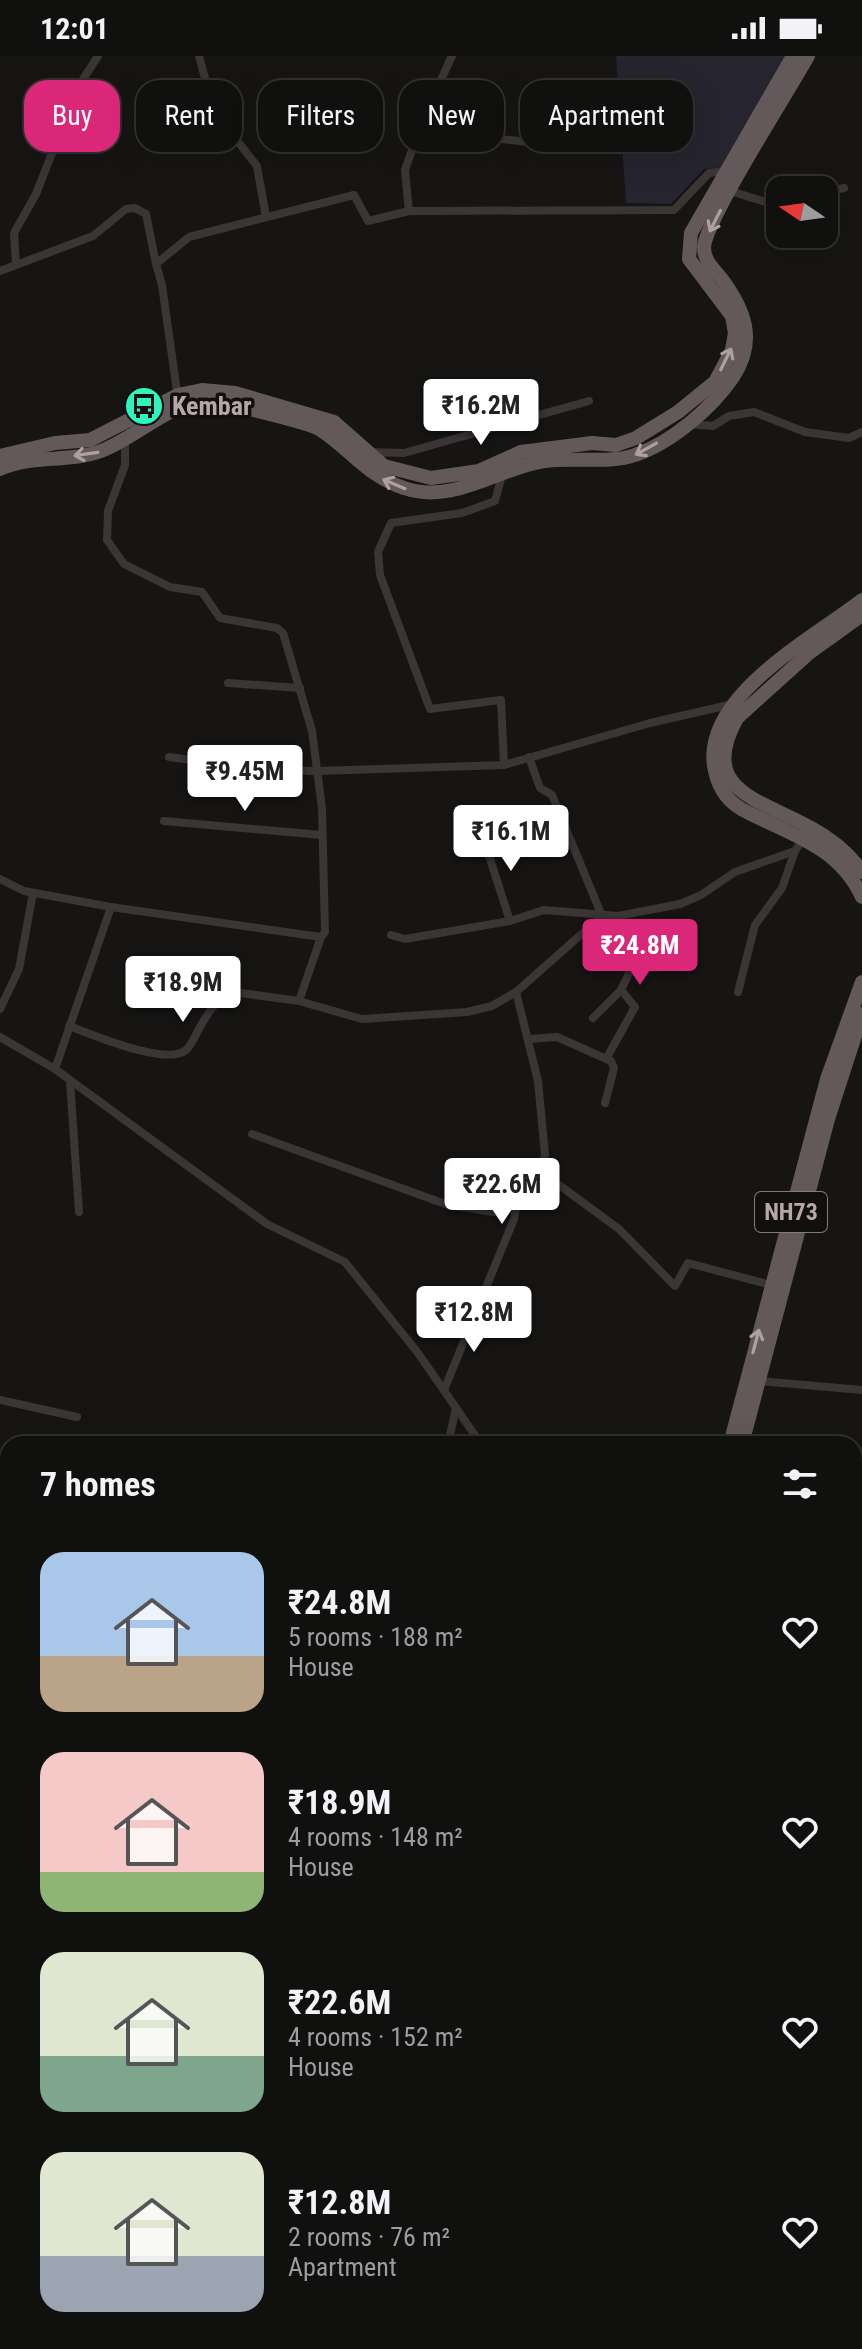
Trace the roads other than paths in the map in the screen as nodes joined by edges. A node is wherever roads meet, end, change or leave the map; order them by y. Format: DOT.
graph roads {
  1 [pos="98,56"];
  2 [pos="199,56"];
  3 [pos="452,56"];
  4 [pos="793,56"];
  5 [pos="808,56"];
  6 [pos="441,80"];
  7 [pos="411,152"];
  8 [pos="726,171"];
  9 [pos="844,188"];
  10 [pos="838,189"];
  11 [pos="730,191"];
  12 [pos="766,202"];
  13 [pos="409,211"];
  14 [pos="266,217"];
  15 [pos="156,264"];
  16 [pos="16,265"];
  17 [pos="2,271"];
  18 [pos="589,401"];
  19 [pos="178,402"];
  20 [pos="685,424"];
  21 [pos="862,432"];
  22 [pos="125,441"];
  23 [pos="368,452"];
  24 [pos="0,456"];
  25 [pos="0,469"];
  26 [pos="502,475"];
  27 [pos="862,600"];
  28 [pos="862,615"];
  29 [pos="774,673"];
  30 [pos="228,683"];
  31 [pos="300,688"];
  32 [pos="733,704"];
  33 [pos="169,757"];
  34 [pos="529,757"];
  35 [pos="504,765"];
  36 [pos="317,771"];
  37 [pos="164,821"];
  38 [pos="482,834"];
  39 [pos="322,835"];
  40 [pos="804,838"];
  41 [pos="795,851"];
  42 [pos="861,868"];
  43 [pos="0,879"];
  44 [pos="33,893"];
  45 [pos="862,897"];
  46 [pos="111,907"];
  47 [pos="602,916"];
  48 [pos="510,921"];
  49 [pos="592,924"];
  50 [pos="391,935"];
  51 [pos="321,937"];
  52 [pos="862,982"];
  53 [pos="621,990"];
  54 [pos="516,992"];
  55 [pos="738,992"];
  56 [pos="299,1001"];
  57 [pos="0,1009"];
  58 [pos="862,1014"];
  59 [pos="593,1018"];
  60 [pos="69,1026"];
  61 [pos="0,1037"];
  62 [pos="529,1039"];
  63 [pos="606,1059"];
  64 [pos="55,1069"];
  65 [pos="70,1081"];
  66 [pos="605,1103"];
  67 [pos="252,1134"];
  68 [pos="540,1171"];
  69 [pos="517,1203"];
  70 [pos="79,1212"];
  71 [pos="771,1285"];
  72 [pos="759,1381"];
  73 [pos="444,1390"];
  74 [pos="862,1390"];
  75 [pos="0,1400"];
  76 [pos="456,1408"];
  77 [pos="77,1417"];
  78 [pos="450,1436"];
  79 [pos="475,1436"];
  80 [pos="732,1436"];
  81 [pos="744,1436"];
  1 -- 16 [label="street"];
  2 -- 14 [label="street"];
  3 -- 6 [label="street"];
  4 -- 8 [label="highway"];
  5 -- 11 [label="highway"];
  7 -- 13 [label="street"];
  8 -- 13 [label="street"];
  23 -- 8 [label="highway, one-way"];
  9 -- 10 [label="street"];
  11 -- 12 [label="street"];
  11 -- 20 [label="highway, one-way"];
  13 -- 14 [label="street"];
  14 -- 15 [label="street"];
  15 -- 16 [label="street"];
  15 -- 19 [label="street"];
  16 -- 17 [label="street"];
  18 -- 23 [label="street"];
  19 -- 22 [label="highway"];
  19 -- 23 [label="highway"];
  19 -- 24 [label="highway"];
  26 -- 19 [label="highway, one-way"];
  20 -- 21 [label="street"];
  20 -- 26 [label="highway, one-way"];
  22 -- 25 [label="highway, one-way"];
  22 -- 31 [label="street"];
  26 -- 35 [label="street"];
  27 -- 29 [label="highway"];
  28 -- 29 [label="highway"];
  29 -- 32 [label="highway"];
  29 -- 42 [label="highway"];
  30 -- 31 [label="street"];
  31 -- 36 [label="street"];
  32 -- 34 [label="street"];
  32 -- 40 [label="highway"];
  33 -- 36 [label="street"];
  34 -- 35 [label="street"];
  34 -- 47 [label="street"];
  35 -- 36 [label="street"];
  36 -- 39 [label="street"];
  37 -- 39 [label="street"];
  38 -- 48 [label="street"];
  39 -- 51 [label="street"];
  40 -- 41 [label="street"];
  40 -- 45 [label="highway"];
  41 -- 47 [label="street"];
  41 -- 55 [label="street"];
  43 -- 44 [label="street"];
  44 -- 46 [label="street"];
  44 -- 57 [label="street"];
  46 -- 51 [label="street"];
  46 -- 60 [label="street"];
  47 -- 48 [label="street"];
  47 -- 49 [label="street"];
  48 -- 50 [label="street"];
  49 -- 53 [label="street"];
  49 -- 54 [label="street"];
  51 -- 56 [label="street"];
  52 -- 71 [label="highway, NH73"];
  53 -- 59 [label="street"];
  53 -- 63 [label="street"];
  54 -- 56 [label="street"];
  54 -- 62 [label="street"];
  56 -- 60 [label="street"];
  58 -- 72 [label="highway, NH73"];
  60 -- 64 [label="street"];
  61 -- 64 [label="street"];
  62 -- 63 [label="street"];
  62 -- 68 [label="street"];
  63 -- 66 [label="street"];
  64 -- 65 [label="street"];
  65 -- 70 [label="street"];
  65 -- 73 [label="street"];
  67 -- 69 [label="street"];
  68 -- 69 [label="street"];
  68 -- 71 [label="street"];
  69 -- 73 [label="street"];
  80 -- 71 [label="highway, NH73, one-way"];
  72 -- 74 [label="street"];
  72 -- 81 [label="highway, NH73"];
  73 -- 76 [label="street"];
  75 -- 77 [label="street"];
  76 -- 78 [label="street"];
  76 -- 79 [label="street"];
}
